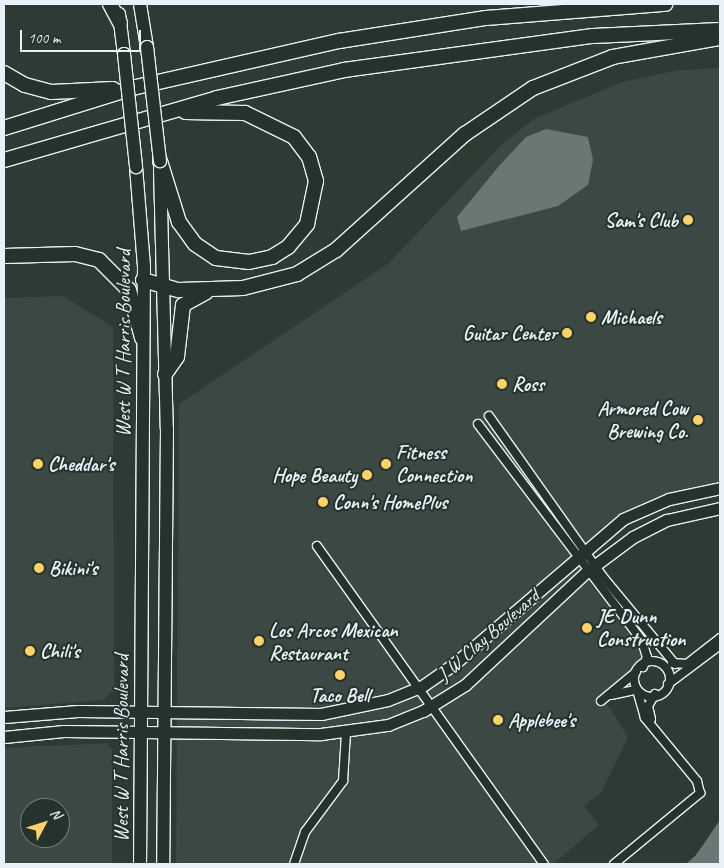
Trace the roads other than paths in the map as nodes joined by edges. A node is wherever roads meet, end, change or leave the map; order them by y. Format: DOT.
graph roads {
  1 [pos="110,4"];
  2 [pos="117,4"];
  3 [pos="140,4"];
  4 [pos="665,4"];
  5 [pos="120,23"];
  6 [pos="720,30"];
  7 [pos="720,38"];
  8 [pos="4,72"];
  9 [pos="136,87"];
  10 [pos="164,113"];
  11 [pos="4,128"];
  12 [pos="4,160"];
  13 [pos="160,162"];
  14 [pos="4,256"];
  15 [pos="143,280"];
  16 [pos="165,287"];
  17 [pos="221,289"];
  18 [pos="142,338"];
  19 [pos="165,374"];
  20 [pos="489,416"];
  21 [pos="478,424"];
  22 [pos="720,488"];
  23 [pos="720,508"];
  24 [pos="318,546"];
  25 [pos="584,548"];
  26 [pos="574,556"];
  27 [pos="591,569"];
  28 [pos="720,638"];
  29 [pos="720,645"];
  30 [pos="664,662"];
  31 [pos="675,664"];
  32 [pos="640,669"];
  33 [pos="668,684"];
  34 [pos="421,687"];
  35 [pos="637,692"];
  36 [pos="656,694"];
  37 [pos="609,695"];
  38 [pos="601,701"];
  39 [pos="433,705"];
  40 [pos="139,710"];
  41 [pos="165,711"];
  42 [pos="4,717"];
  43 [pos="653,726"];
  44 [pos="165,731"];
  45 [pos="139,732"];
  46 [pos="346,733"];
  47 [pos="4,738"];
  48 [pos="140,864"];
  49 [pos="163,864"];
  50 [pos="294,864"];
  51 [pos="544,864"];
  52 [pos="614,864"];
  1 -- 5 [label="highway"];
  2 -- 5 [label="main road, West W T Harris Boulevard"];
  3 -- 13 [label="main road, West W T Harris Boulevard, bridge"];
  4 -- 9 [label="highway"];
  5 -- 15 [label="main road, West W T Harris Boulevard, bridge"];
  6 -- 10 [label="highway"];
  7 -- 17 [label="highway"];
  8 -- 9 [label="highway"];
  9 -- 11 [label="highway"];
  10 -- 12 [label="highway"];
  10 -- 13 [label="highway"];
  13 -- 16 [label="main road, West W T Harris Boulevard"];
  14 -- 18 [label="highway"];
  15 -- 16 [label="highway"];
  15 -- 18 [label="main road, West W T Harris Boulevard"];
  16 -- 17 [label="highway"];
  16 -- 19 [label="main road, West W T Harris Boulevard"];
  17 -- 19 [label="highway"];
  18 -- 40 [label="main road, West W T Harris Boulevard"];
  19 -- 41 [label="main road, West W T Harris Boulevard"];
  20 -- 25 [label="street"];
  21 -- 26 [label="street"];
  22 -- 25 [label="street, J W Clay Boulevard"];
  23 -- 27 [label="street, J W Clay Boulevard"];
  24 -- 34 [label="street"];
  25 -- 26 [label="street, J W Clay Boulevard"];
  25 -- 27 [label="street"];
  26 -- 27 [label="street"];
  26 -- 34 [label="street, J W Clay Boulevard"];
  27 -- 31 [label="street"];
  27 -- 32 [label="street"];
  27 -- 39 [label="street, J W Clay Boulevard"];
  28 -- 31 [label="street"];
  29 -- 33 [label="street"];
  30 -- 31 [label="street"];
  30 -- 32 [label="street"];
  30 -- 33 [label="street"];
  32 -- 35 [label="street"];
  32 -- 37 [label="street"];
  33 -- 36 [label="street"];
  34 -- 39 [label="street"];
  34 -- 41 [label="street, J W Clay Boulevard"];
  35 -- 36 [label="street"];
  35 -- 37 [label="street"];
  35 -- 43 [label="street"];
  36 -- 43 [label="street"];
  37 -- 38 [label="street"];
  39 -- 46 [label="street, J W Clay Boulevard"];
  39 -- 51 [label="street"];
  40 -- 41 [label="street, J W Clay Boulevard"];
  40 -- 42 [label="street, J W Clay Boulevard"];
  40 -- 45 [label="main road, West W T Harris Boulevard"];
  41 -- 44 [label="main road, West W T Harris Boulevard"];
  43 -- 52 [label="street"];
  44 -- 45 [label="street, J W Clay Boulevard"];
  44 -- 46 [label="street, J W Clay Boulevard"];
  44 -- 49 [label="main road, West W T Harris Boulevard"];
  45 -- 47 [label="street, J W Clay Boulevard"];
  45 -- 48 [label="main road, West W T Harris Boulevard"];
  46 -- 50 [label="street"];
}
